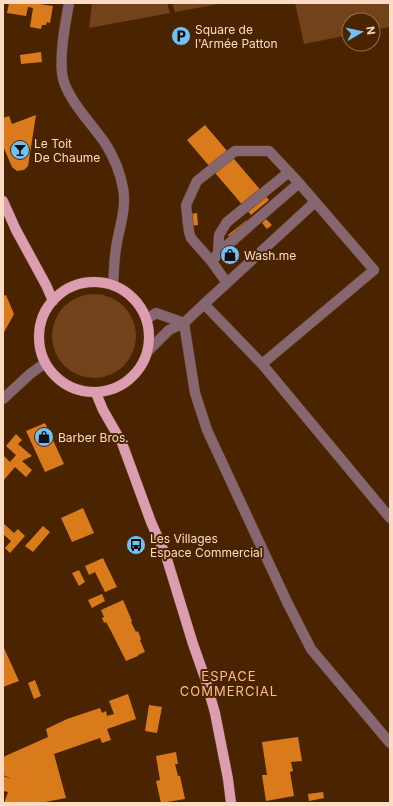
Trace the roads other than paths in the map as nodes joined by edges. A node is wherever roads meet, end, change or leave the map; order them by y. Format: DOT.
graph roads {
  1 [pos="69,3"];
  2 [pos="289,172"];
  3 [pos="299,183"];
  4 [pos="3,201"];
  5 [pos="315,202"];
  6 [pos="218,253"];
  7 [pos="212,262"];
  8 [pos="227,283"];
  9 [pos="113,285"];
  10 [pos="52,301"];
  11 [pos="204,304"];
  12 [pos="147,319"];
  13 [pos="184,323"];
  14 [pos="148,351"];
  15 [pos="45,363"];
  16 [pos="262,364"];
  17 [pos="96,393"];
  18 [pos="3,399"];
  19 [pos="390,518"];
  20 [pos="390,743"];
  21 [pos="232,803"];
  1 -- 9 [label="street"];
  2 -- 3 [label="street"];
  2 -- 6 [label="street"];
  2 -- 7 [label="street"];
  3 -- 5 [label="street"];
  3 -- 6 [label="street"];
  4 -- 10 [label="main road"];
  5 -- 8 [label="street"];
  5 -- 16 [label="street"];
  6 -- 7 [label="street"];
  7 -- 8 [label="street"];
  8 -- 11 [label="street"];
  9 -- 10 [label="main road"];
  9 -- 12 [label="main road"];
  10 -- 15 [label="main road"];
  11 -- 13 [label="street"];
  11 -- 16 [label="street"];
  12 -- 13 [label="street"];
  12 -- 14 [label="main road"];
  13 -- 14 [label="street"];
  13 -- 20 [label="street"];
  14 -- 17 [label="main road"];
  15 -- 17 [label="main road"];
  15 -- 18 [label="street"];
  16 -- 19 [label="street"];
  17 -- 21 [label="main road"];
}
